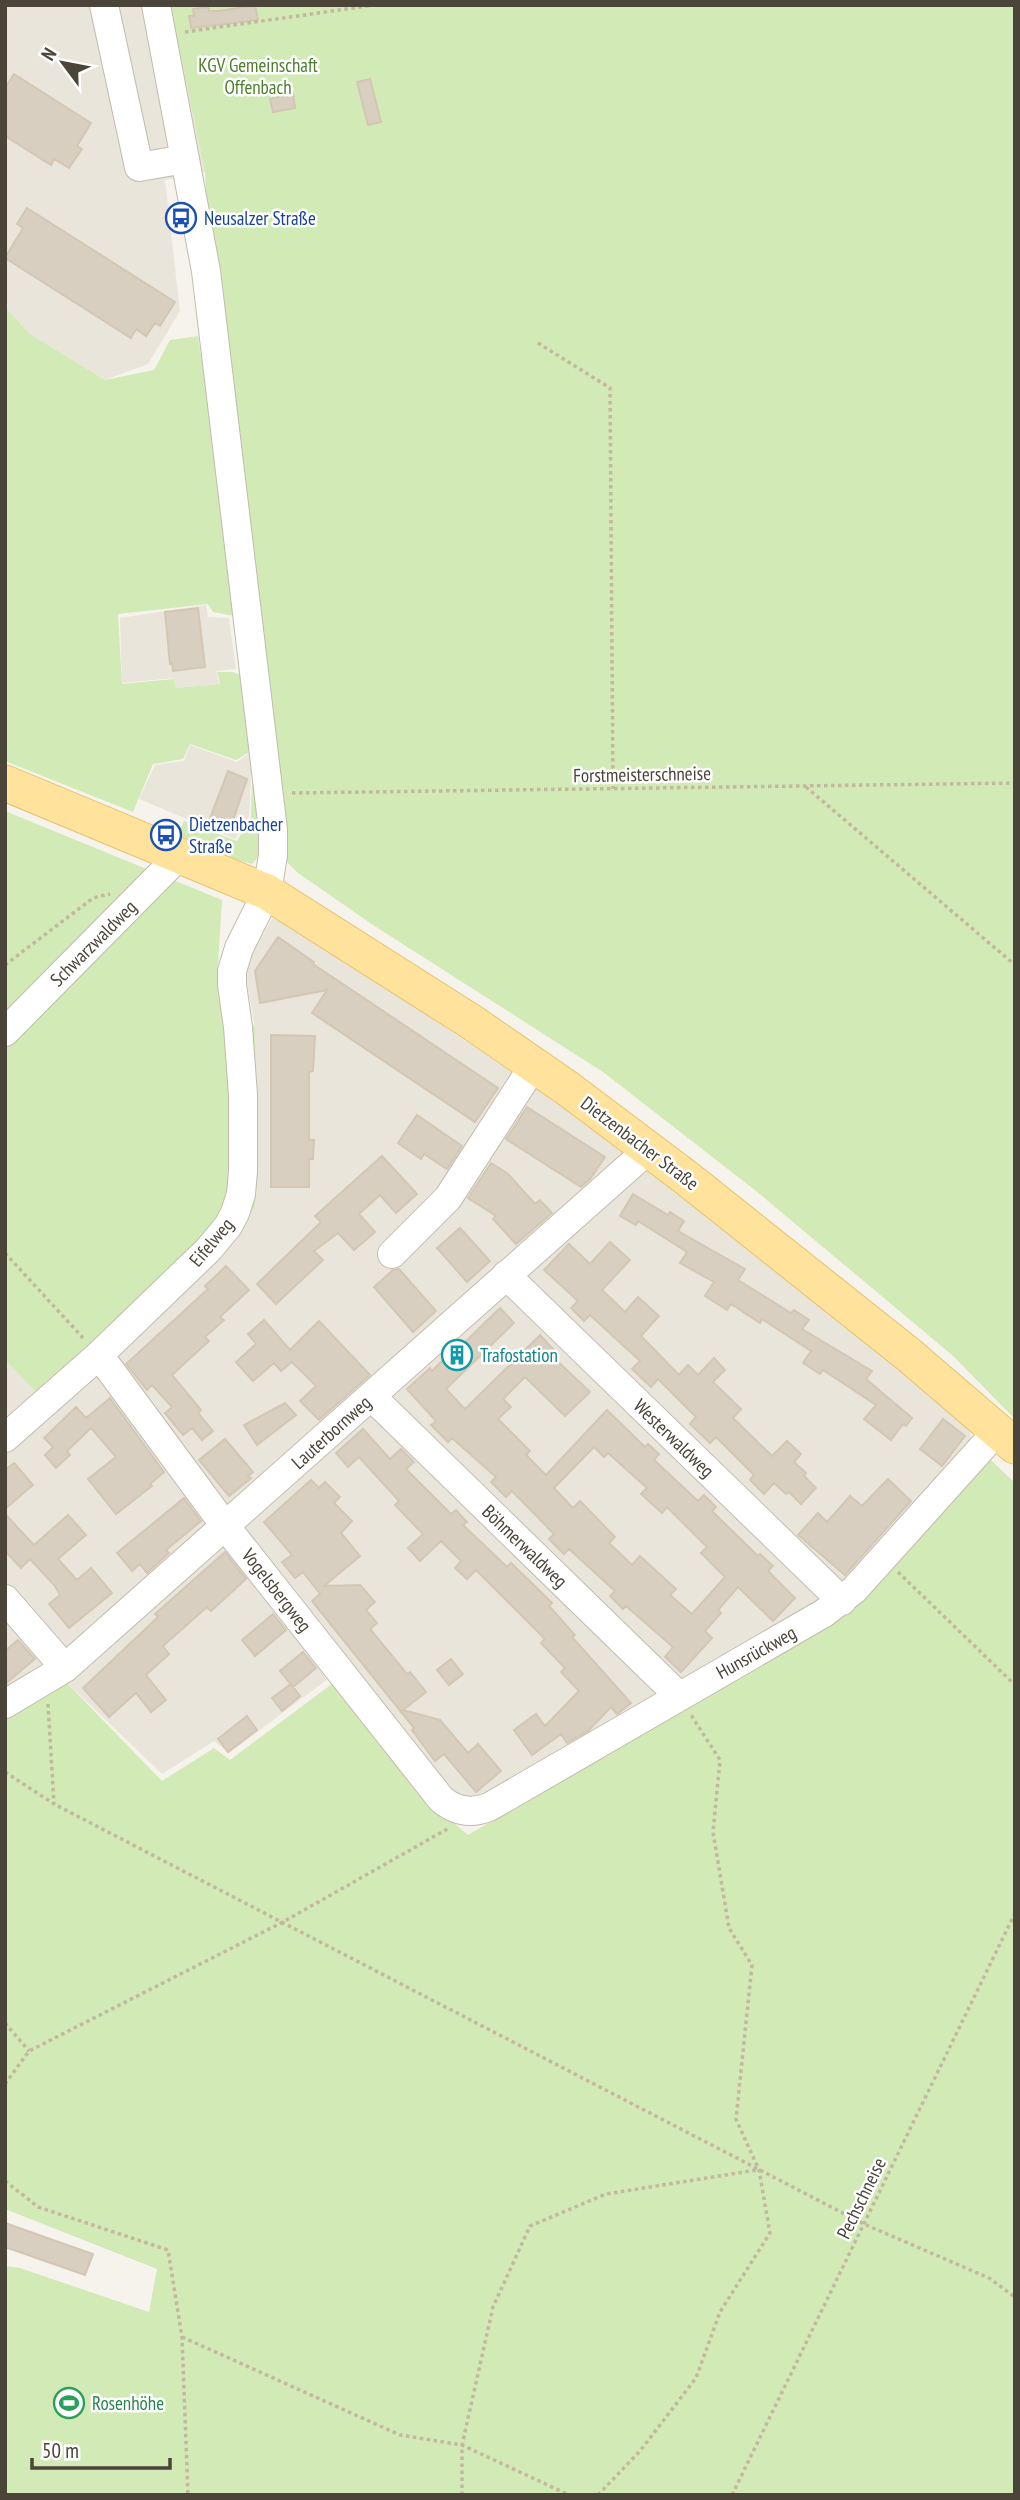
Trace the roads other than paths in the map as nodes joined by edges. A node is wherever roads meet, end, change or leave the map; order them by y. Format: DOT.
graph roads {
  1 [pos="104,5"];
  2 [pos="156,5"];
  3 [pos="185,159"];
  4 [pos="5,783"];
  5 [pos="180,855"];
  6 [pos="267,892"];
  7 [pos="5,1032"];
  8 [pos="534,1065"];
  9 [pos="649,1149"];
  10 [pos="392,1254"];
  11 [pos="506,1275"];
  12 [pos="99,1355"];
  13 [pos="371,1396"];
  14 [pos="5,1438"];
  15 [pos="1006,1438"];
  16 [pos="226,1527"];
  17 [pos="5,1599"];
  18 [pos="842,1601"];
  19 [pos="56,1674"];
  20 [pos="679,1696"];
  21 [pos="5,1704"];
  22 [pos="472,1812"];
  1 -- 3 [label="street"];
  2 -- 3 [label="street"];
  3 -- 6 [label="street"];
  4 -- 5 [label="main road, Dietzenbacher Straße"];
  5 -- 6 [label="main road, Dietzenbacher Straße"];
  5 -- 7 [label="street, Schwarzwaldweg"];
  6 -- 8 [label="main road, Dietzenbacher Straße"];
  6 -- 12 [label="street, Eifelweg"];
  8 -- 9 [label="main road, Dietzenbacher Straße"];
  8 -- 10 [label="street"];
  9 -- 11 [label="street, Lauterbornweg"];
  9 -- 15 [label="main road, Dietzenbacher Straße"];
  11 -- 13 [label="street, Lauterbornweg"];
  11 -- 18 [label="street, Westerwaldweg"];
  12 -- 14 [label="street, Eifelweg"];
  12 -- 16 [label="street, Vogelsbergweg"];
  13 -- 16 [label="street, Lauterbornweg"];
  13 -- 20 [label="street, Böhmerwaldweg"];
  15 -- 18 [label="street, Hunsrückweg"];
  16 -- 19 [label="street, Lauterbornweg"];
  16 -- 22 [label="street, Vogelsbergweg"];
  17 -- 19 [label="street"];
  18 -- 20 [label="street, Hunsrückweg"];
  19 -- 21 [label="street, Lauterbornweg"];
  20 -- 22 [label="street, Hunsrückweg"];
}
